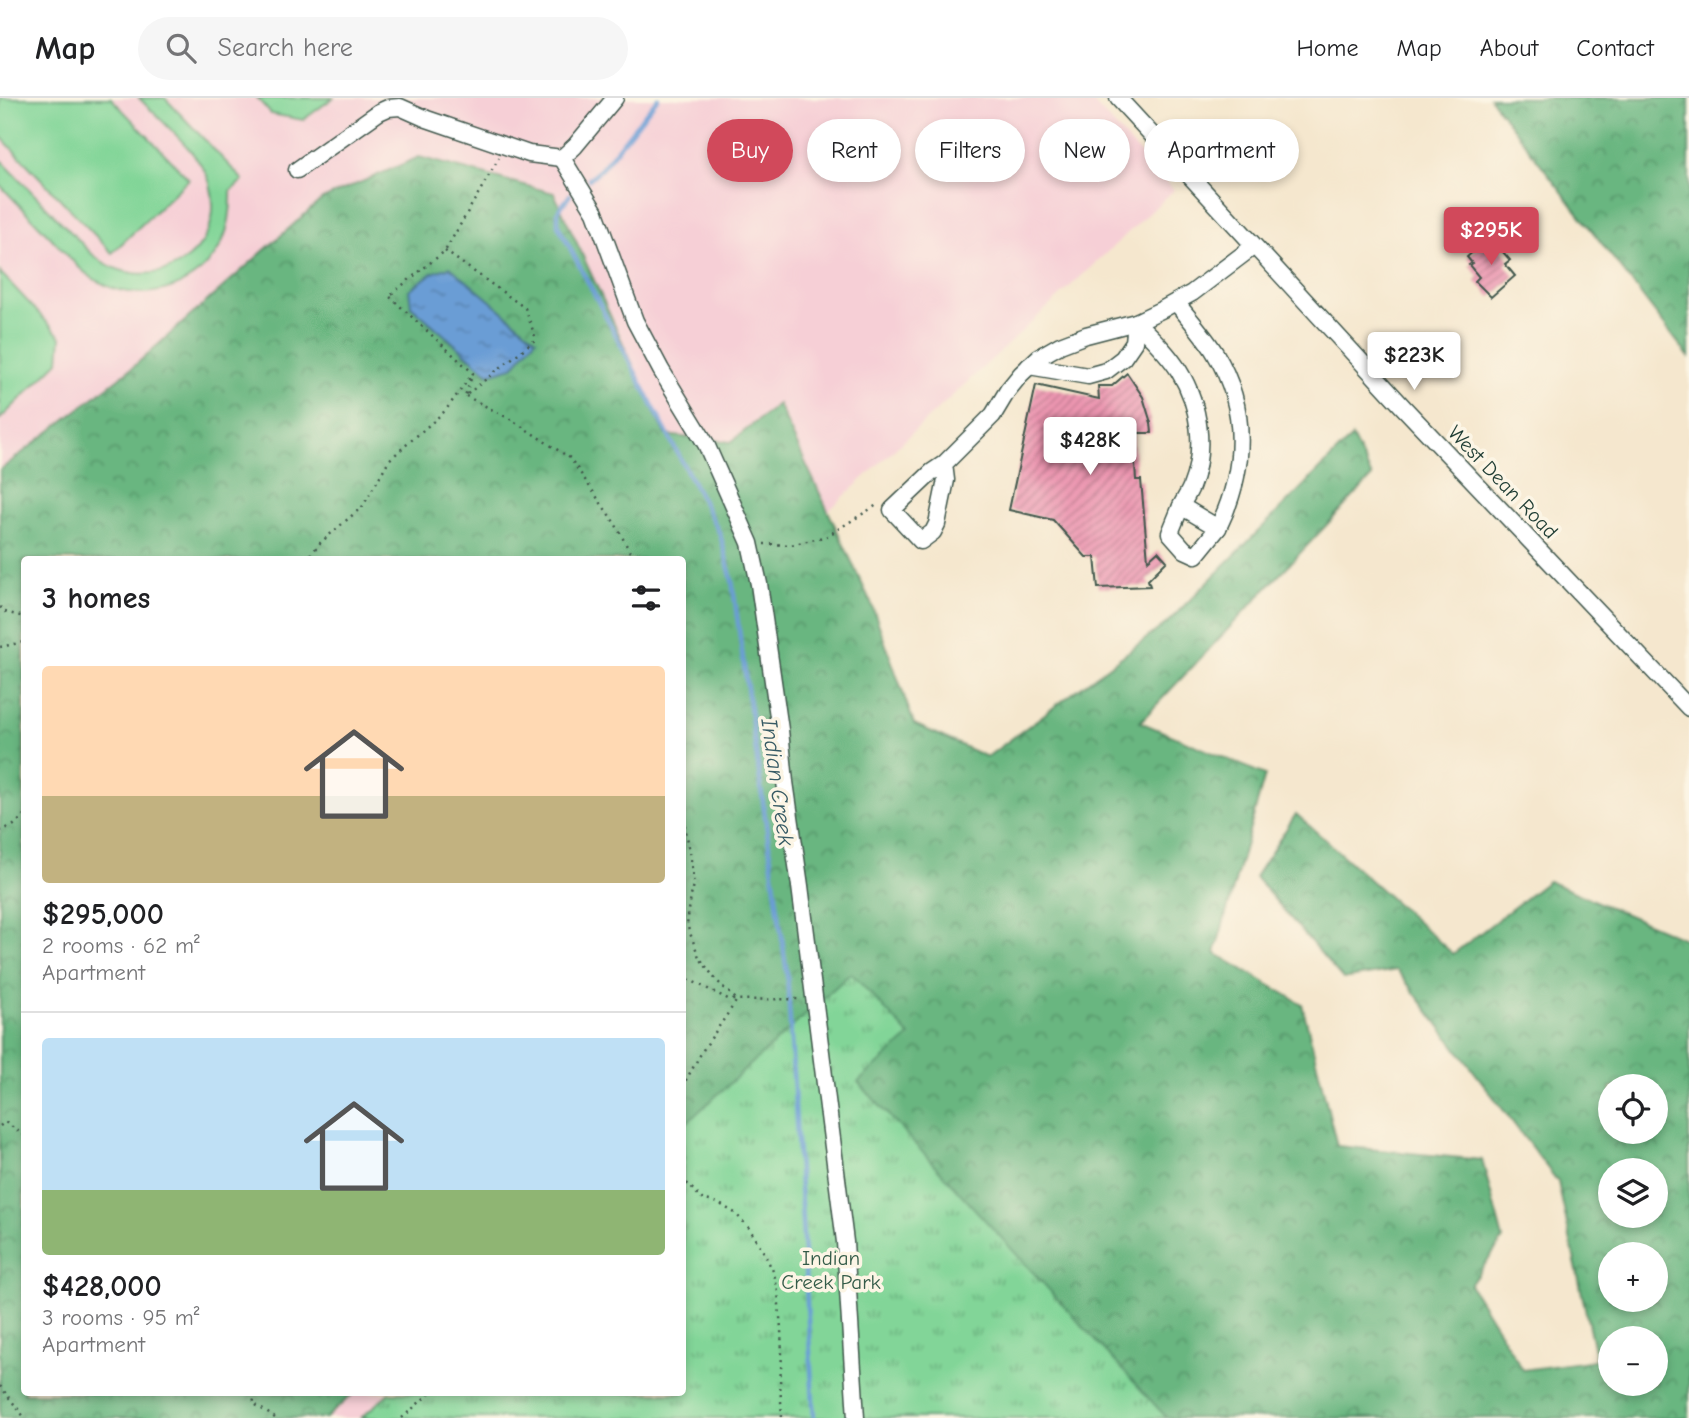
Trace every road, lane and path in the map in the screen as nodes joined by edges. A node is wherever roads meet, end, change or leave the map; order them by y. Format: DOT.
graph roads {
  1 [pos="615,98"];
  2 [pos="1118,98"];
  3 [pos="506,146"];
  4 [pos="562,158"];
  5 [pos="297,170"];
  6 [pos="1254,246"];
  7 [pos="445,251"];
  8 [pos="1176,302"];
  9 [pos="1136,322"];
  10 [pos="1029,366"];
  11 [pos="473,373"];
  12 [pos="466,396"];
  13 [pos="944,464"];
  14 [pos="899,503"];
  15 [pos="1181,506"];
  16 [pos="1218,528"];
  17 [pos="750,543"];
  18 [pos="309,556"];
  19 [pos="632,556"];
  20 [pos="0,607"];
  21 [pos="5,611"];
  22 [pos="0,615"];
  23 [pos="21,616"];
  24 [pos="21,643"];
  25 [pos="0,647"];
  26 [pos="1689,708"];
  27 [pos="21,819"];
  28 [pos="686,829"];
  29 [pos="0,831"];
  30 [pos="686,978"];
  31 [pos="737,1000"];
  32 [pos="789,1000"];
  33 [pos="686,1080"];
  34 [pos="0,1126"];
  35 [pos="21,1133"];
  36 [pos="686,1182"];
  37 [pos="0,1386"];
  38 [pos="255,1396"];
  39 [pos="427,1396"];
  40 [pos="25,1418"];
  41 [pos="275,1418"];
  42 [pos="402,1418"];
  43 [pos="782,1418"];
  44 [pos="856,1418"];
  1 -- 4 [label="street"];
  2 -- 6 [label="street, West Dean Road"];
  3 -- 4 [label="street"];
  3 -- 5 [label="street"];
  3 -- 7 [label="path"];
  4 -- 17 [label="street"];
  6 -- 8 [label="street"];
  6 -- 26 [label="street, West Dean Road"];
  7 -- 11 [label="path"];
  7 -- 12 [label="path"];
  8 -- 9 [label="street"];
  8 -- 16 [label="street"];
  9 -- 10 [label="street"];
  9 -- 10 [label="street"];
  9 -- 15 [label="street"];
  10 -- 13 [label="street"];
  11 -- 12 [label="path"];
  11 -- 18 [label="path"];
  12 -- 19 [label="path"];
  13 -- 14 [label="street"];
  13 -- 14 [label="street"];
  14 -- 17 [label="path"];
  15 -- 16 [label="street"];
  15 -- 16 [label="street"];
  17 -- 44 [label="street"];
  20 -- 21 [label="path"];
  21 -- 22 [label="path"];
  21 -- 23 [label="path"];
  24 -- 25 [label="path"];
  27 -- 29 [label="path"];
  28 -- 31 [label="path"];
  30 -- 31 [label="path"];
  31 -- 32 [label="path"];
  31 -- 33 [label="path"];
  34 -- 35 [label="path"];
  36 -- 43 [label="path"];
  37 -- 40 [label="path"];
  38 -- 41 [label="path"];
  39 -- 42 [label="path"];
}
